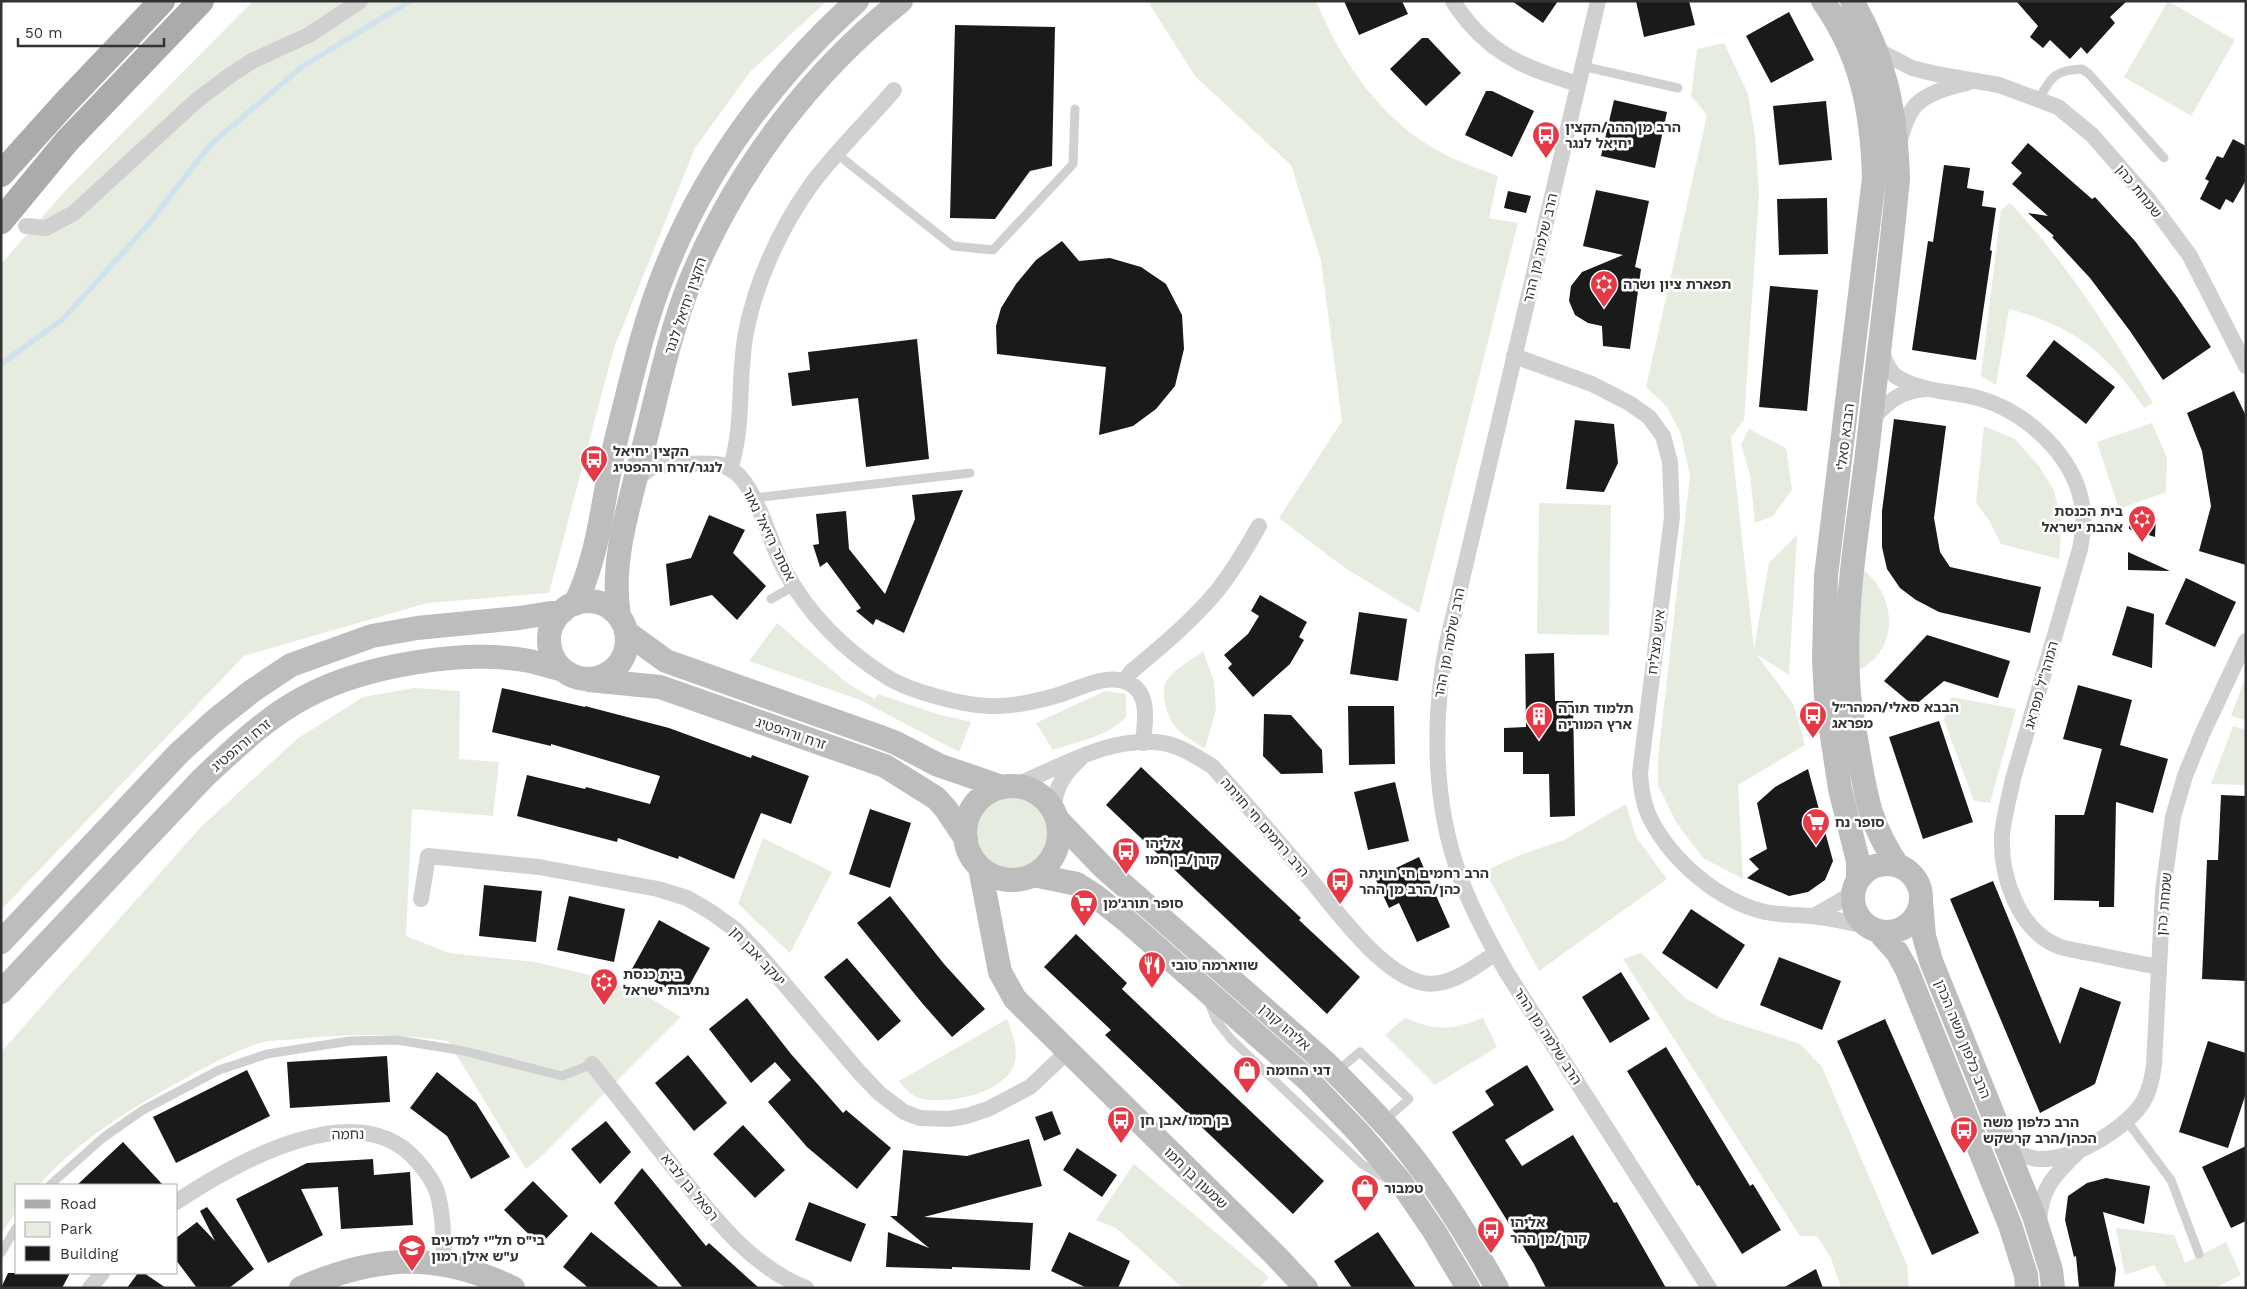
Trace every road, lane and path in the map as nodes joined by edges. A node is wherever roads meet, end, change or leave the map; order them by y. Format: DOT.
graph roads {
  1 [pos="162,1"];
  2 [pos="201,1"];
  3 [pos="360,1"];
  4 [pos="856,1"];
  5 [pos="901,1"];
  6 [pos="1453,1"];
  7 [pos="1598,1"];
  8 [pos="1823,1"];
  9 [pos="1852,1"];
  10 [pos="1872,40"];
  11 [pos="1582,66"];
  12 [pos="1974,82"];
  13 [pos="1578,84"];
  14 [pos="1678,88"];
  15 [pos="894,90"];
  16 [pos="2039,99"];
  17 [pos="1075,109"];
  18 [pos="1897,148"];
  19 [pos="838,154"];
  20 [pos="2164,158"];
  21 [pos="1,174"];
  22 [pos="14,224"];
  23 [pos="1879,347"];
  24 [pos="1514,356"];
  25 [pos="2246,366"];
  26 [pos="1931,389"];
  27 [pos="1870,420"];
  28 [pos="730,469"];
  29 [pos="970,473"];
  30 [pos="636,480"];
  31 [pos="754,498"];
  32 [pos="1259,526"];
  33 [pos="794,586"];
  34 [pos="771,599"];
  35 [pos="569,607"];
  36 [pos="622,624"];
  37 [pos="2246,641"];
  38 [pos="563,670"];
  39 [pos="589,680"];
  40 [pos="1124,681"];
  41 [pos="1143,743"];
  42 [pos="1085,754"];
  43 [pos="1008,787"];
  44 [pos="1055,815"];
  45 [pos="966,839"];
  46 [pos="1898,866"];
  47 [pos="980,868"];
  48 [pos="1027,877"];
  49 [pos="1856,886"];
  50 [pos="421,899"];
  51 [pos="1921,901"];
  52 [pos="1814,916"];
  53 [pos="1872,928"];
  54 [pos="1,942"];
  55 [pos="1496,953"];
  56 [pos="995,954"];
  57 [pos="2159,967"];
  58 [pos="1,992"];
  59 [pos="1067,1052"];
  60 [pos="592,1064"];
  61 [pos="1336,1073"];
  62 [pos="2126,1120"];
  63 [pos="1383,1122"];
  64 [pos="1999,1128"];
  65 [pos="2082,1149"];
  66 [pos="51,1184"];
  67 [pos="178,1201"];
  68 [pos="15,1230"];
  69 [pos="2039,1231"];
  70 [pos="1,1253"];
  71 [pos="2199,1254"];
  72 [pos="444,1264"];
  73 [pos="101,1274"];
  74 [pos="90,1288"];
  75 [pos="301,1288"];
  76 [pos="513,1288"];
  77 [pos="806,1288"];
  78 [pos="1306,1288"];
  79 [pos="1468,1288"];
  80 [pos="1497,1288"];
  81 [pos="1709,1288"];
  82 [pos="2027,1288"];
  83 [pos="2053,1288"];
  1 -- 21 [label="main road"];
  2 -- 22 [label="main road"];
  3 -- 22 [label="street"];
  4 -- 35 [label="street, הקצין יחיאל לנגר"];
  5 -- 30 [label="street, הקצין יחיאל לנגר"];
  6 -- 13 [label="street"];
  7 -- 11 [label="street, הרב שלמה מן ההר"];
  8 -- 49 [label="street, הבבא סאלי"];
  9 -- 10 [label="street, הבבא סאלי"];
  10 -- 12 [label="street"];
  10 -- 18 [label="street, הבבא סאלי"];
  11 -- 13 [label="street, הרב שלמה מן ההר"];
  11 -- 14 [label="lane"];
  12 -- 16 [label="street, שמחת כהן"];
  12 -- 18 [label="street"];
  13 -- 24 [label="street, הרב שלמה מן ההר"];
  15 -- 19 [label="street"];
  16 -- 20 [label="lane"];
  16 -- 25 [label="street, שמחת כהן"];
  17 -- 19 [label="lane"];
  18 -- 23 [label="street, הבבא סאלי"];
  19 -- 28 [label="street"];
  23 -- 26 [label="street, המהר\"ל מפראג"];
  23 -- 27 [label="street, הבבא סאלי"];
  24 -- 52 [label="street, איש מצליח"];
  24 -- 55 [label="street, הרב שלמה מן ההר"];
  26 -- 27 [label="street, המהר\"ל מפראג"];
  26 -- 57 [label="street, המהר\"ל מפראג"];
  27 -- 46 [label="street, הבבא סאלי"];
  28 -- 30 [label="street"];
  28 -- 31 [label="street, אסתר רזיאל נאור"];
  29 -- 31 [label="lane"];
  30 -- 36 [label="street, הקצין יחיאל לנגר"];
  31 -- 33 [label="street, אסתר רזיאל נאור"];
  32 -- 40 [label="street"];
  33 -- 34 [label="lane"];
  33 -- 40 [label="street, אסתר רזיאל נאור"];
  35 -- 36 [label="street"];
  35 -- 38 [label="street"];
  35 -- 54 [label="street"];
  36 -- 39 [label="street"];
  36 -- 43 [label="street, זרח ורהפטיג"];
  37 -- 57 [label="street, שמחת כהן"];
  38 -- 39 [label="street"];
  38 -- 58 [label="street, זרח ורהפטיג"];
  39 -- 45 [label="street, זרח ורהפטיג"];
  40 -- 41 [label="street"];
  41 -- 42 [label="street, הרב רחמים חי חויתה"];
  41 -- 55 [label="street, הרב רחמים חי חויתה"];
  42 -- 43 [label="street"];
  42 -- 44 [label="street"];
  43 -- 44 [label="street"];
  43 -- 45 [label="street"];
  44 -- 48 [label="street"];
  44 -- 61 [label="street, אליהו קורן"];
  45 -- 47 [label="street"];
  46 -- 49 [label="street"];
  46 -- 51 [label="street"];
  47 -- 48 [label="street"];
  47 -- 56 [label="street, שמעון בן חמו"];
  48 -- 56 [label="street, שמעון בן חמו"];
  48 -- 79 [label="street, אליהו קורן"];
  49 -- 52 [label="street"];
  49 -- 53 [label="street"];
  50 -- 59 [label="street, יעקב אבן חן"];
  51 -- 53 [label="street"];
  51 -- 64 [label="street, הרב כלפון משה הכהן"];
  52 -- 53 [label="street, איש מצליח"];
  53 -- 82 [label="street, הרב כלפון משה הכהן"];
  55 -- 81 [label="street, הרב שלמה מן ההר"];
  56 -- 59 [label="street, שמעון בן חמו"];
  57 -- 62 [label="street, שמחת כהן"];
  59 -- 78 [label="street, שמעון בן חמו"];
  60 -- 66 [label="lane"];
  60 -- 77 [label="street, רפאל בן לביא"];
  61 -- 63 [label="street, אליהו קורן"];
  61 -- 63 [label="lane"];
  62 -- 65 [label="street, שמחת כהן"];
  62 -- 71 [label="lane"];
  63 -- 80 [label="street, אליהו קורן"];
  64 -- 65 [label="street"];
  64 -- 69 [label="street, הרב כלפון משה הכהן"];
  65 -- 69 [label="street"];
  67 -- 72 [label="street, נחמה"];
  68 -- 70 [label="lane"];
  69 -- 83 [label="street, הרב כלפון משה הכהן"];
  72 -- 75 [label="street"];
  72 -- 76 [label="street"];
  73 -- 74 [label="street"];
}
